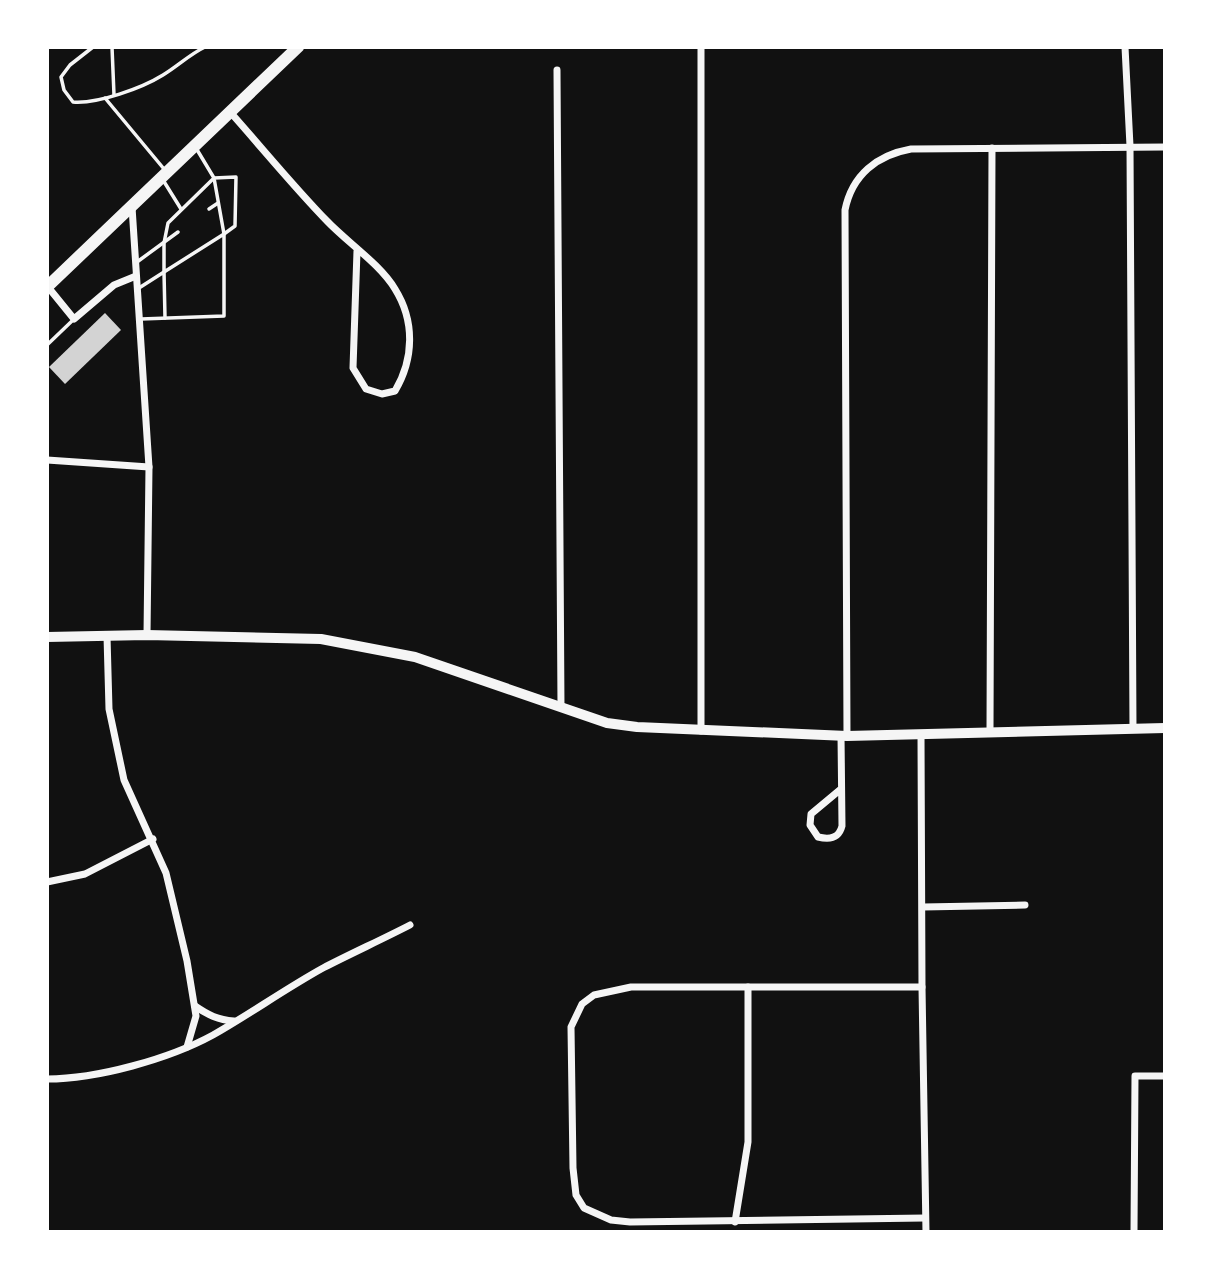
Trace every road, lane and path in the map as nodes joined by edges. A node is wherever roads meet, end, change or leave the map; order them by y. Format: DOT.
graph roads {
  1 [pos="93,47"];
  2 [pos="112,47"];
  3 [pos="205,47"];
  4 [pos="298,47"];
  5 [pos="701,47"];
  6 [pos="1125,47"];
  7 [pos="557,70"];
  8 [pos="114,95"];
  9 [pos="104,98"];
  10 [pos="231,113"];
  11 [pos="1130,146"];
  12 [pos="195,147"];
  13 [pos="1165,147"];
  14 [pos="992,148"];
  15 [pos="165,176"];
  16 [pos="214,178"];
  17 [pos="218,203"];
  18 [pos="132,207"];
  19 [pos="209,209"];
  20 [pos="182,210"];
  21 [pos="178,232"];
  22 [pos="224,234"];
  23 [pos="164,243"];
  24 [pos="357,251"];
  25 [pos="136,263"];
  26 [pos="164,272"];
  27 [pos="136,276"];
  28 [pos="47,287"];
  29 [pos="137,289"];
  30 [pos="74,318"];
  31 [pos="165,318"];
  32 [pos="139,319"];
  33 [pos="47,345"];
  34 [pos="47,460"];
  35 [pos="149,467"];
  36 [pos="146,635"];
  37 [pos="107,636"];
  38 [pos="47,638"];
  39 [pos="561,707"];
  40 [pos="1133,727"];
  41 [pos="1165,728"];
  42 [pos="990,730"];
  43 [pos="701,731"];
  44 [pos="844,735"];
  45 [pos="921,735"];
  46 [pos="841,789"];
  47 [pos="153,839"];
  48 [pos="47,882"];
  49 [pos="1026,905"];
  50 [pos="923,907"];
  51 [pos="411,925"];
  52 [pos="748,987"];
  53 [pos="922,987"];
  54 [pos="195,1006"];
  55 [pos="235,1021"];
  56 [pos="187,1047"];
  57 [pos="1165,1076"];
  58 [pos="47,1079"];
  59 [pos="925,1217"];
  60 [pos="735,1222"];
  61 [pos="926,1232"];
  62 [pos="1135,1232"];
  1 -- 9 [label="lane"];
  2 -- 8 [label="lane"];
  3 -- 8 [label="lane"];
  4 -- 10 [label="main road"];
  5 -- 43 [label="street"];
  6 -- 11 [label="street"];
  7 -- 39 [label="street"];
  8 -- 9 [label="lane"];
  9 -- 15 [label="lane"];
  10 -- 12 [label="main road"];
  10 -- 24 [label="street"];
  11 -- 13 [label="street"];
  11 -- 14 [label="street"];
  11 -- 40 [label="street"];
  12 -- 15 [label="main road"];
  12 -- 16 [label="lane"];
  14 -- 42 [label="street"];
  14 -- 44 [label="street"];
  15 -- 18 [label="main road"];
  15 -- 20 [label="lane"];
  16 -- 17 [label="lane"];
  16 -- 20 [label="lane"];
  16 -- 22 [label="lane"];
  17 -- 19 [label="lane"];
  17 -- 22 [label="lane"];
  18 -- 25 [label="street"];
  18 -- 28 [label="main road"];
  20 -- 23 [label="lane"];
  21 -- 23 [label="lane"];
  22 -- 26 [label="lane"];
  22 -- 31 [label="lane"];
  23 -- 25 [label="lane"];
  23 -- 26 [label="lane"];
  24 -- 24 [label="street"];
  25 -- 27 [label="street"];
  26 -- 29 [label="lane"];
  26 -- 31 [label="lane"];
  27 -- 29 [label="street"];
  27 -- 30 [label="street"];
  28 -- 30 [label="street"];
  29 -- 32 [label="street"];
  30 -- 33 [label="lane"];
  31 -- 32 [label="lane"];
  32 -- 35 [label="street"];
  34 -- 35 [label="street"];
  35 -- 36 [label="street"];
  36 -- 37 [label="street"];
  36 -- 39 [label="street"];
  37 -- 38 [label="street"];
  37 -- 47 [label="street"];
  39 -- 43 [label="street"];
  40 -- 41 [label="street"];
  40 -- 42 [label="street"];
  42 -- 45 [label="street"];
  43 -- 44 [label="street"];
  44 -- 45 [label="street"];
  44 -- 46 [label="street"];
  45 -- 50 [label="street"];
  46 -- 46 [label="street"];
  47 -- 48 [label="street"];
  47 -- 54 [label="street"];
  49 -- 50 [label="street"];
  50 -- 53 [label="street"];
  51 -- 55 [label="street"];
  52 -- 53 [label="street"];
  52 -- 60 [label="street"];
  52 -- 60 [label="street"];
  53 -- 59 [label="street"];
  54 -- 55 [label="street"];
  54 -- 56 [label="street"];
  55 -- 56 [label="street"];
  56 -- 58 [label="street"];
  57 -- 62 [label="street"];
  59 -- 60 [label="street"];
  59 -- 61 [label="street"];
}
